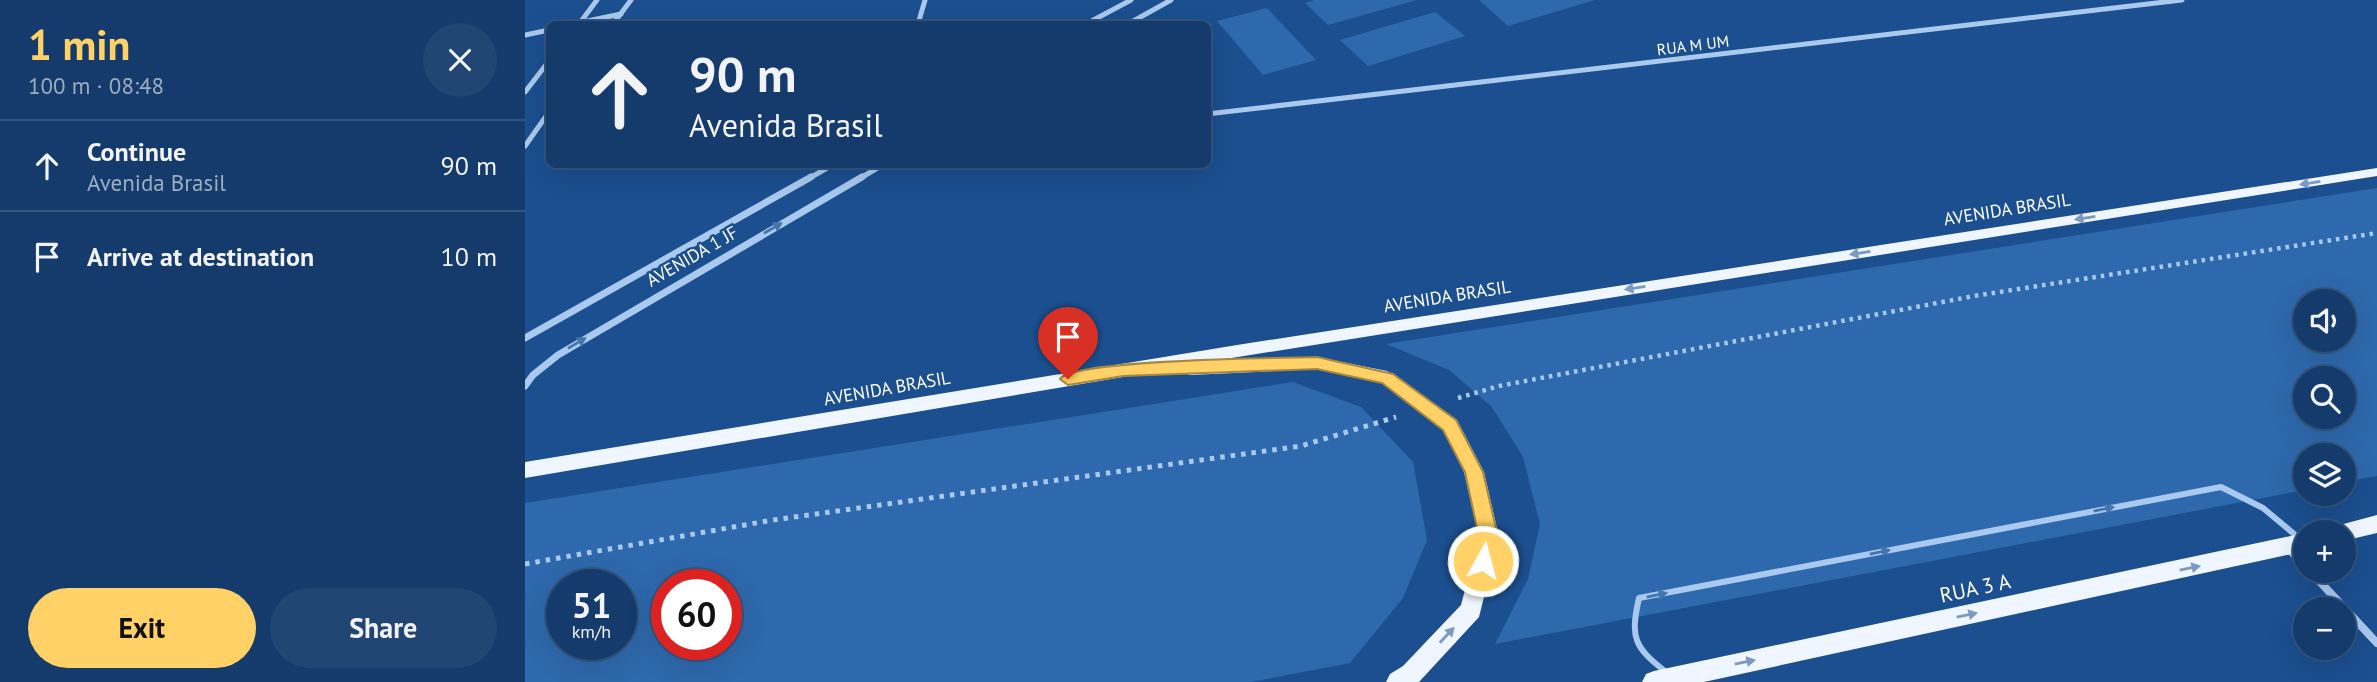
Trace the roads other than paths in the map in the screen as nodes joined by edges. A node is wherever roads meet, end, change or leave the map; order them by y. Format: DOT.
graph roads {
  1 [pos="597,0"];
  2 [pos="631,0"];
  3 [pos="925,0"];
  4 [pos="1131,0"];
  5 [pos="1171,0"];
  6 [pos="2182,0"];
  7 [pos="621,14"];
  8 [pos="581,21"];
  9 [pos="592,21"];
  10 [pos="615,21"];
  11 [pos="919,21"];
  12 [pos="1092,21"];
  13 [pos="1133,21"];
  14 [pos="546,31"];
  15 [pos="525,35"];
  16 [pos="546,65"];
  17 [pos="525,92"];
  18 [pos="1211,114"];
  19 [pos="546,117"];
  20 [pos="525,146"];
  21 [pos="827,168"];
  22 [pos="877,168"];
  23 [pos="2377,172"];
  24 [pos="525,338"];
  25 [pos="1123,370"];
  26 [pos="525,386"];
  27 [pos="525,470"];
  28 [pos="2377,524"];
  29 [pos="2356,529"];
  30 [pos="2293,538"];
  31 [pos="2293,545"];
  32 [pos="2321,583"];
  33 [pos="2377,643"];
  34 [pos="1664,680"];
  35 [pos="1398,682"];
  1 -- 8 [label="street"];
  2 -- 7 [label="street"];
  3 -- 11 [label="street"];
  4 -- 12 [label="street"];
  5 -- 13 [label="street"];
  6 -- 18 [label="street, RUA M UM"];
  7 -- 9 [label="street"];
  7 -- 10 [label="street"];
  14 -- 15 [label="street"];
  16 -- 17 [label="street"];
  19 -- 20 [label="street"];
  21 -- 24 [label="street, AVENIDA 1 JF"];
  26 -- 22 [label="street, AVENIDA 1 JF, one-way"];
  23 -- 25 [label="main road, AVENIDA BRASIL, one-way"];
  25 -- 27 [label="main road, AVENIDA BRASIL"];
  35 -- 25 [label="main road, one-way"];
  28 -- 29 [label="main road"];
  34 -- 30 [label="lane, one-way"];
  34 -- 31 [label="main road, RUA 3 A, one-way"];
  32 -- 33 [label="street"];
}
